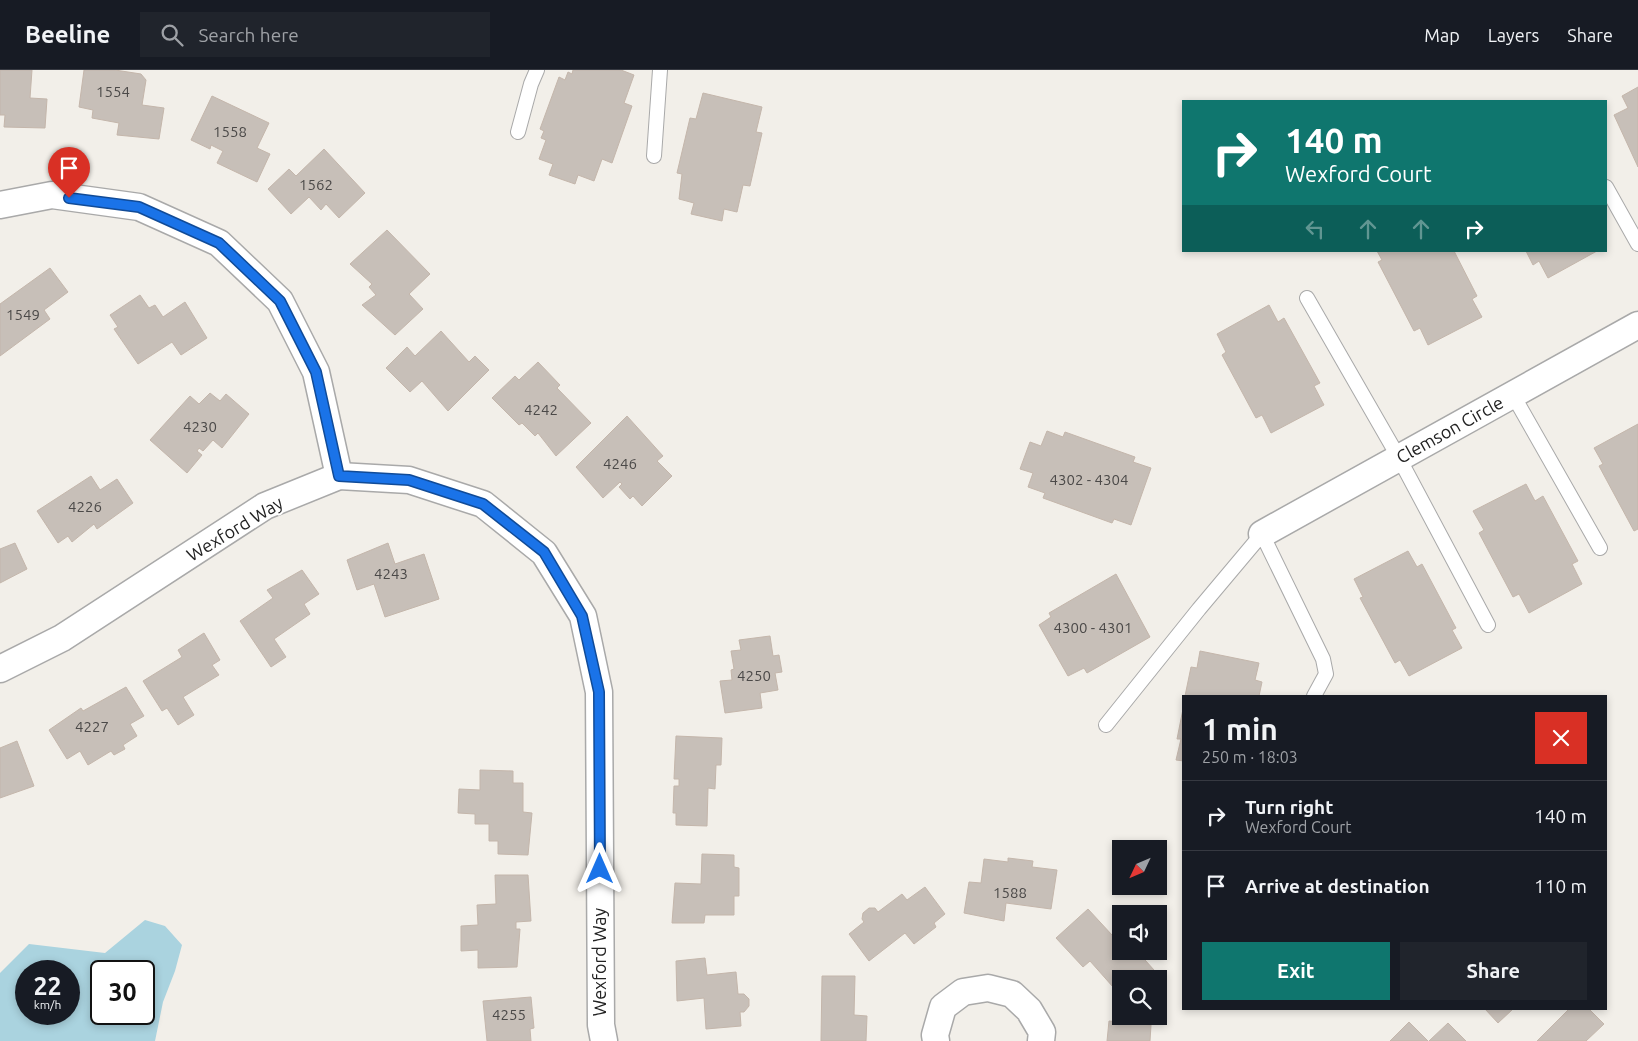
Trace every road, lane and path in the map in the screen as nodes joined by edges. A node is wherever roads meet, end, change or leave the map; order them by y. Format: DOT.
graph roads {
  1 [pos="537,70"];
  2 [pos="660,70"];
  3 [pos="518,132"];
  4 [pos="654,156"];
  5 [pos="1607,189"];
  6 [pos="0,205"];
  7 [pos="1638,244"];
  8 [pos="1307,298"];
  9 [pos="1638,326"];
  10 [pos="1514,395"];
  11 [pos="1399,458"];
  12 [pos="339,476"];
  13 [pos="1262,534"];
  14 [pos="1600,548"];
  15 [pos="1488,625"];
  16 [pos="0,670"];
  17 [pos="1315,695"];
  18 [pos="1106,725"];
  19 [pos="604,1041"];
  20 [pos="936,1041"];
  21 [pos="1041,1041"];
  1 -- 3 [label="lane"];
  2 -- 4 [label="lane"];
  5 -- 7 [label="lane"];
  6 -- 12 [label="street"];
  8 -- 11 [label="lane"];
  9 -- 10 [label="street, Clemson Circle"];
  10 -- 11 [label="street, Clemson Circle"];
  10 -- 14 [label="lane"];
  11 -- 13 [label="street, Clemson Circle"];
  11 -- 15 [label="lane"];
  12 -- 16 [label="street, Wexford Way"];
  12 -- 19 [label="street, Wexford Way"];
  13 -- 17 [label="lane"];
  13 -- 18 [label="lane"];
  20 -- 21 [label="street"];
}
